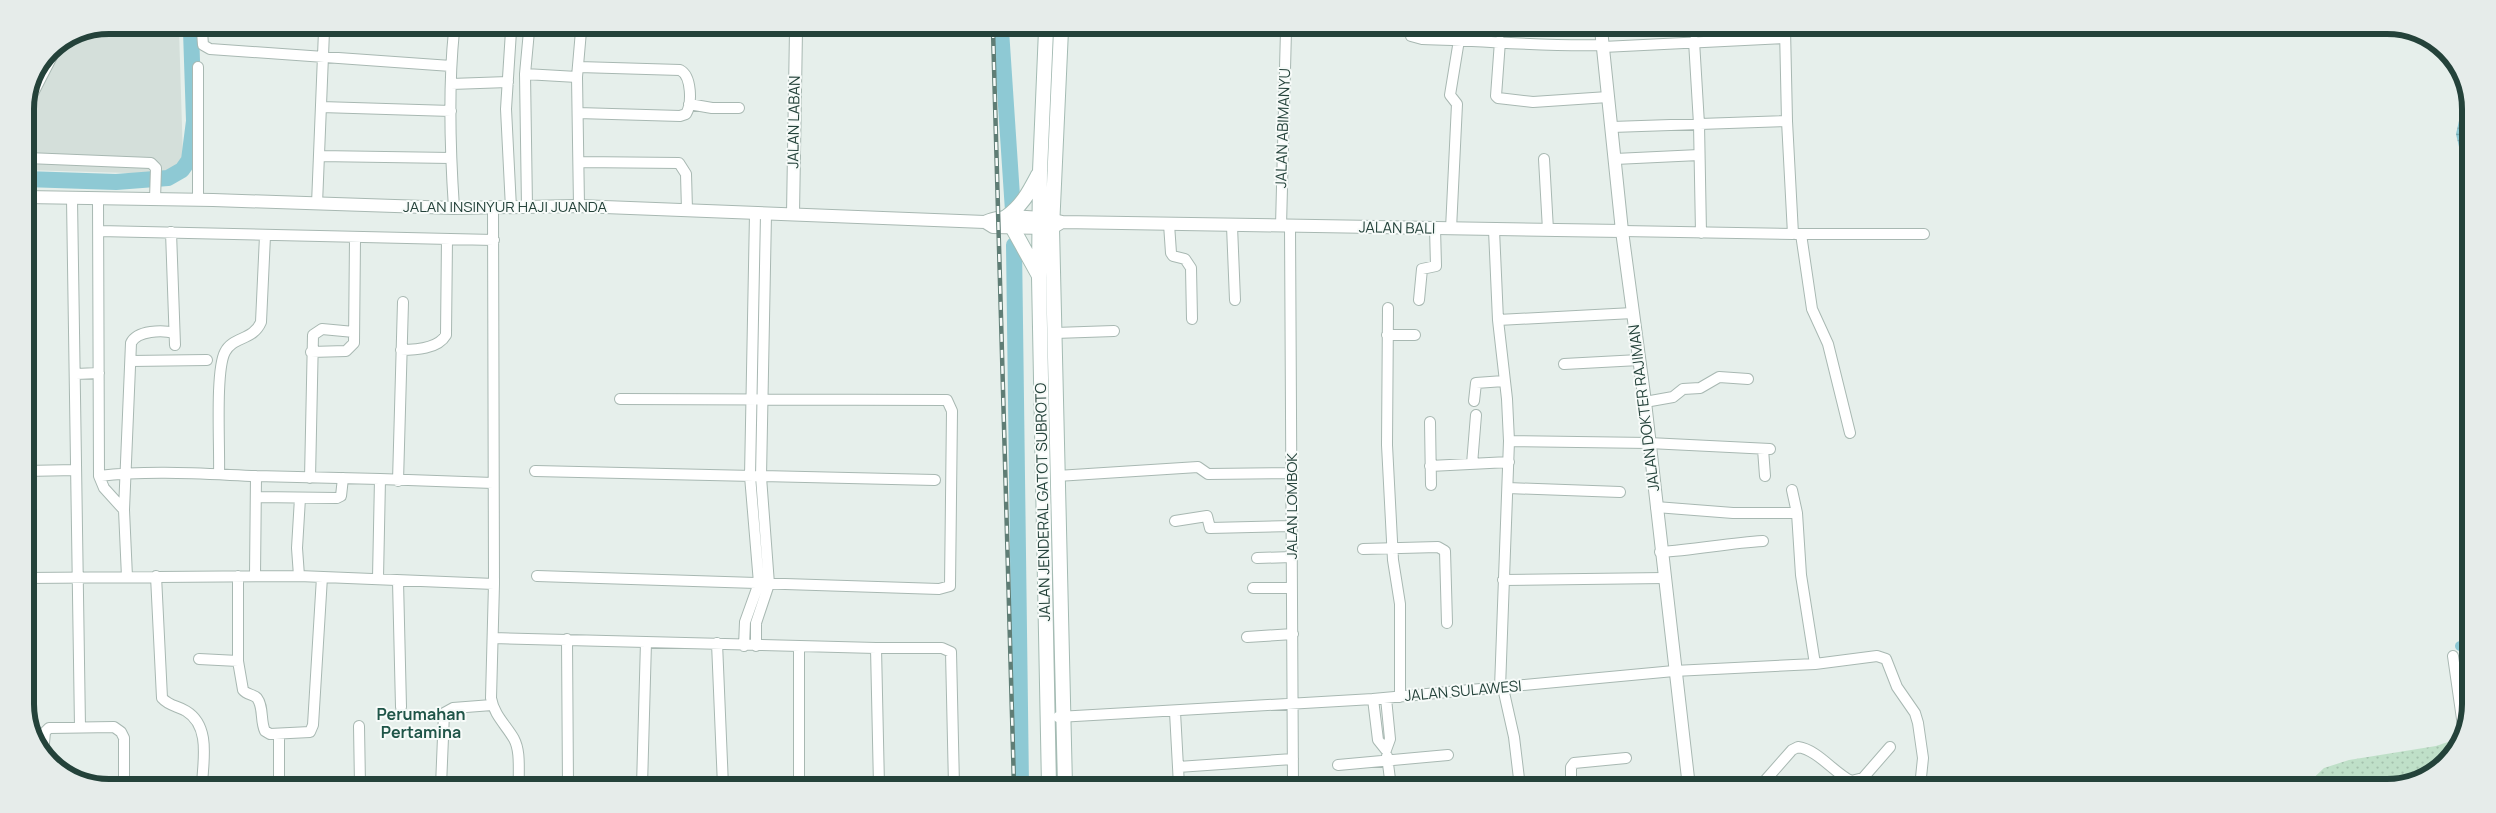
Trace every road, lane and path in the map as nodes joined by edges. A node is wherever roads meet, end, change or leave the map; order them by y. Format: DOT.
graph roads {
  1 [pos="202,34"];
  2 [pos="324,34"];
  3 [pos="454,34"];
  4 [pos="511,34"];
  5 [pos="529,34"];
  6 [pos="581,34"];
  7 [pos="796,34"];
  8 [pos="1046,34"];
  9 [pos="1061,34"];
  10 [pos="1286,34"];
  11 [pos="1411,34"];
  12 [pos="1464,34"];
  13 [pos="1602,34"];
  14 [pos="1774,34"];
  15 [pos="1785,34"];
  16 [pos="1462,40"];
  17 [pos="1500,41"];
  18 [pos="1694,41"];
  19 [pos="1603,46"];
  20 [pos="323,58"];
  21 [pos="47,66"];
  22 [pos="451,66"];
  23 [pos="198,67"];
  24 [pos="578,72"];
  25 [pos="525,74"];
  26 [pos="508,82"];
  27 [pos="38,84"];
  28 [pos="451,84"];
  29 [pos="1608,97"];
  30 [pos="689,104"];
  31 [pos="321,107"];
  32 [pos="739,108"];
  33 [pos="451,111"];
  34 [pos="578,113"];
  35 [pos="1787,121"];
  36 [pos="1699,124"];
  37 [pos="1612,127"];
  38 [pos="1700,155"];
  39 [pos="319,156"];
  40 [pos="451,158"];
  41 [pos="1544,159"];
  42 [pos="1615,159"];
  43 [pos="34,162"];
  44 [pos="579,162"];
  45 [pos="1040,171"];
  46 [pos="34,197"];
  47 [pos="72,199"];
  48 [pos="98,199"];
  49 [pos="155,199"];
  50 [pos="198,200"];
  51 [pos="317,204"];
  52 [pos="579,206"];
  53 [pos="527,207"];
  54 [pos="454,208"];
  55 [pos="493,208"];
  56 [pos="511,208"];
  57 [pos="687,210"];
  58 [pos="761,214"];
  59 [pos="792,214"];
  60 [pos="1009,222"];
  61 [pos="1049,223"];
  62 [pos="1170,224"];
  63 [pos="1232,226"];
  64 [pos="1285,226"];
  65 [pos="1435,228"];
  66 [pos="1452,229"];
  67 [pos="1494,230"];
  68 [pos="1548,230"];
  69 [pos="1622,231"];
  70 [pos="99,232"];
  71 [pos="171,232"];
  72 [pos="1700,232"];
  73 [pos="1797,234"];
  74 [pos="1924,234"];
  75 [pos="264,236"];
  76 [pos="355,238"];
  77 [pos="446,239"];
  78 [pos="494,240"];
  79 [pos="1039,277"];
  80 [pos="1235,300"];
  81 [pos="1419,300"];
  82 [pos="403,302"];
  83 [pos="1388,308"];
  84 [pos="1633,313"];
  85 [pos="752,317"];
  86 [pos="766,317"];
  87 [pos="1192,319"];
  88 [pos="1498,320"];
  89 [pos="1114,331"];
  90 [pos="354,332"];
  91 [pos="1055,332"];
  92 [pos="174,333"];
  93 [pos="1387,335"];
  94 [pos="1414,335"];
  95 [pos="175,345"];
  96 [pos="402,350"];
  97 [pos="311,352"];
  98 [pos="207,360"];
  99 [pos="1639,360"];
  100 [pos="131,361"];
  101 [pos="1564,364"];
  102 [pos="76,374"];
  103 [pos="99,374"];
  104 [pos="1748,379"];
  105 [pos="1504,381"];
  106 [pos="620,399"];
  107 [pos="752,400"];
  108 [pos="765,400"];
  109 [pos="1474,401"];
  110 [pos="1645,402"];
  111 [pos="1476,415"];
  112 [pos="1430,422"];
  113 [pos="1850,433"];
  114 [pos="1509,441"];
  115 [pos="1648,443"];
  116 [pos="1509,462"];
  117 [pos="1472,464"];
  118 [pos="1430,466"];
  119 [pos="76,470"];
  120 [pos="34,471"];
  121 [pos="535,471"];
  122 [pos="127,473"];
  123 [pos="1292,473"];
  124 [pos="219,474"];
  125 [pos="99,476"];
  126 [pos="256,476"];
  127 [pos="750,476"];
  128 [pos="761,476"];
  129 [pos="1057,476"];
  130 [pos="1765,476"];
  131 [pos="310,478"];
  132 [pos="343,478"];
  133 [pos="380,479"];
  134 [pos="935,480"];
  135 [pos="398,481"];
  136 [pos="493,482"];
  137 [pos="1431,485"];
  138 [pos="1508,488"];
  139 [pos="1792,490"];
  140 [pos="1620,492"];
  141 [pos="257,497"];
  142 [pos="300,498"];
  143 [pos="1656,507"];
  144 [pos="124,510"];
  145 [pos="1796,513"];
  146 [pos="1175,521"];
  147 [pos="1292,526"];
  148 [pos="1763,541"];
  149 [pos="1363,549"];
  150 [pos="1392,549"];
  151 [pos="1660,552"];
  152 [pos="1292,557"];
  153 [pos="1258,558"];
  154 [pos="156,576"];
  155 [pos="238,576"];
  156 [pos="255,576"];
  157 [pos="299,576"];
  158 [pos="537,576"];
  159 [pos="127,577"];
  160 [pos="322,577"];
  161 [pos="34,578"];
  162 [pos="77,578"];
  163 [pos="378,578"];
  164 [pos="1664,578"];
  165 [pos="1503,580"];
  166 [pos="398,581"];
  167 [pos="494,584"];
  168 [pos="764,584"];
  169 [pos="1253,588"];
  170 [pos="1292,588"];
  171 [pos="1447,623"];
  172 [pos="1293,634"];
  173 [pos="1247,637"];
  174 [pos="493,638"];
  175 [pos="567,639"];
  176 [pos="646,642"];
  177 [pos="717,643"];
  178 [pos="744,646"];
  179 [pos="756,646"];
  180 [pos="799,647"];
  181 [pos="876,648"];
  182 [pos="2453,656"];
  183 [pos="199,659"];
  184 [pos="238,661"];
  185 [pos="1814,664"];
  186 [pos="1674,671"];
  187 [pos="1501,688"];
  188 [pos="1400,696"];
  189 [pos="1386,698"];
  190 [pos="1373,699"];
  191 [pos="492,705"];
  192 [pos="1293,705"];
  193 [pos="402,707"];
  194 [pos="1175,712"];
  195 [pos="1064,716"];
  196 [pos="2462,716"];
  197 [pos="1047,718"];
  198 [pos="359,726"];
  199 [pos="80,727"];
  200 [pos="279,734"];
  201 [pos="44,742"];
  202 [pos="1890,747"];
  203 [pos="1387,755"];
  204 [pos="1448,755"];
  205 [pos="1626,758"];
  206 [pos="1293,759"];
  207 [pos="1338,765"];
  208 [pos="1178,767"];
  209 [pos="124,779"];
  210 [pos="202,779"];
  211 [pos="279,779"];
  212 [pos="360,779"];
  213 [pos="441,779"];
  214 [pos="519,779"];
  215 [pos="568,779"];
  216 [pos="642,779"];
  217 [pos="723,779"];
  218 [pos="799,779"];
  219 [pos="878,779"];
  220 [pos="954,779"];
  221 [pos="1049,779"];
  222 [pos="1065,779"];
  223 [pos="1179,779"];
  224 [pos="1293,779"];
  225 [pos="1389,779"];
  226 [pos="1519,779"];
  227 [pos="1571,779"];
  228 [pos="1688,779"];
  229 [pos="1766,779"];
  230 [pos="1847,779"];
  231 [pos="1859,779"];
  232 [pos="1921,779"];
  1 -- 20 [label="street"];
  2 -- 20 [label="street"];
  3 -- 22 [label="street"];
  4 -- 26 [label="street"];
  5 -- 25 [label="street"];
  6 -- 24 [label="street"];
  7 -- 59 [label="street, JALAN LABAN"];
  8 -- 45 [label="main road"];
  9 -- 61 [label="main road"];
  10 -- 64 [label="street, JALAN ABIMANYU"];
  11 -- 16 [label="street"];
  12 -- 16 [label="street"];
  13 -- 19 [label="street, JALAN DOKTER RAJIMAN"];
  14 -- 18 [label="street"];
  15 -- 35 [label="street"];
  16 -- 17 [label="street"];
  16 -- 66 [label="street"];
  17 -- 19 [label="street"];
  17 -- 29 [label="street"];
  18 -- 19 [label="street"];
  18 -- 36 [label="street"];
  19 -- 29 [label="street, JALAN DOKTER RAJIMAN"];
  20 -- 22 [label="street"];
  20 -- 31 [label="street"];
  21 -- 27 [label="street"];
  22 -- 28 [label="street"];
  23 -- 50 [label="street"];
  24 -- 25 [label="street"];
  24 -- 30 [label="street"];
  24 -- 34 [label="street"];
  25 -- 53 [label="street"];
  26 -- 28 [label="street"];
  26 -- 56 [label="street"];
  28 -- 33 [label="street"];
  29 -- 37 [label="street, JALAN DOKTER RAJIMAN"];
  30 -- 32 [label="street"];
  30 -- 34 [label="street"];
  31 -- 33 [label="street"];
  31 -- 39 [label="street"];
  33 -- 40 [label="street"];
  34 -- 44 [label="street"];
  35 -- 36 [label="street"];
  35 -- 73 [label="street"];
  36 -- 37 [label="street"];
  36 -- 38 [label="street"];
  37 -- 42 [label="street, JALAN DOKTER RAJIMAN"];
  38 -- 42 [label="street"];
  38 -- 72 [label="street"];
  39 -- 40 [label="street"];
  39 -- 51 [label="street"];
  40 -- 54 [label="street"];
  41 -- 68 [label="street"];
  42 -- 69 [label="street, JALAN DOKTER RAJIMAN"];
  43 -- 49 [label="street"];
  44 -- 52 [label="street"];
  44 -- 57 [label="street"];
  45 -- 60 [label="main road"];
  45 -- 61 [label="main road"];
  46 -- 47 [label="street, JALAN INSINYUR HAJI JUANDA"];
  47 -- 48 [label="street, JALAN INSINYUR HAJI JUANDA"];
  47 -- 102 [label="street"];
  48 -- 49 [label="street, JALAN INSINYUR HAJI JUANDA"];
  48 -- 70 [label="street"];
  49 -- 50 [label="street, JALAN INSINYUR HAJI JUANDA"];
  50 -- 51 [label="street, JALAN INSINYUR HAJI JUANDA"];
  51 -- 54 [label="street, JALAN INSINYUR HAJI JUANDA"];
  52 -- 53 [label="street, JALAN INSINYUR HAJI JUANDA"];
  52 -- 57 [label="street, JALAN INSINYUR HAJI JUANDA"];
  53 -- 56 [label="street, JALAN INSINYUR HAJI JUANDA"];
  54 -- 55 [label="street, JALAN INSINYUR HAJI JUANDA"];
  55 -- 56 [label="street, JALAN INSINYUR HAJI JUANDA"];
  55 -- 78 [label="street"];
  57 -- 58 [label="street, JALAN INSINYUR HAJI JUANDA"];
  58 -- 59 [label="street, JALAN INSINYUR HAJI JUANDA"];
  58 -- 85 [label="street"];
  58 -- 86 [label="street"];
  59 -- 60 [label="street, JALAN INSINYUR HAJI JUANDA"];
  60 -- 61 [label="street, JALAN INSINYUR HAJI JUANDA"];
  60 -- 79 [label="main road"];
  61 -- 62 [label="street, JALAN BALI"];
  61 -- 79 [label="main road, JALAN JENDERAL GATOT SUBROTO"];
  61 -- 91 [label="main road, JALAN JENDERAL GATOT SUBROTO"];
  62 -- 63 [label="street, JALAN BALI"];
  62 -- 87 [label="street"];
  63 -- 64 [label="street, JALAN BALI"];
  63 -- 80 [label="street"];
  64 -- 65 [label="street, JALAN BALI"];
  64 -- 123 [label="street, JALAN LOMBOK"];
  65 -- 66 [label="street, JALAN BALI"];
  65 -- 81 [label="street"];
  66 -- 67 [label="street, JALAN BALI"];
  67 -- 68 [label="street, JALAN BALI"];
  67 -- 88 [label="street"];
  68 -- 69 [label="street, JALAN BALI"];
  69 -- 72 [label="street, JALAN BALI"];
  69 -- 84 [label="street, JALAN DOKTER RAJIMAN"];
  70 -- 71 [label="street"];
  70 -- 103 [label="street"];
  71 -- 75 [label="street"];
  71 -- 92 [label="street"];
  72 -- 73 [label="street, JALAN BALI"];
  73 -- 74 [label="street, JALAN BALI"];
  73 -- 113 [label="street"];
  75 -- 76 [label="street"];
  75 -- 124 [label="street"];
  76 -- 77 [label="street"];
  76 -- 90 [label="street"];
  77 -- 78 [label="street"];
  77 -- 96 [label="street"];
  78 -- 136 [label="street"];
  79 -- 197 [label="main road, JALAN JENDERAL GATOT SUBROTO"];
  82 -- 96 [label="street"];
  83 -- 93 [label="street"];
  84 -- 88 [label="street"];
  84 -- 99 [label="street, JALAN DOKTER RAJIMAN"];
  85 -- 86 [label="street"];
  85 -- 107 [label="street"];
  86 -- 108 [label="street"];
  88 -- 105 [label="street"];
  89 -- 91 [label="street"];
  90 -- 97 [label="street"];
  90 -- 97 [label="street"];
  91 -- 129 [label="main road, JALAN JENDERAL GATOT SUBROTO"];
  92 -- 95 [label="street"];
  92 -- 100 [label="street"];
  93 -- 94 [label="street"];
  93 -- 150 [label="street"];
  96 -- 135 [label="street"];
  97 -- 131 [label="street"];
  98 -- 100 [label="street"];
  99 -- 101 [label="street"];
  99 -- 110 [label="street, JALAN DOKTER RAJIMAN"];
  100 -- 122 [label="street"];
  102 -- 103 [label="street"];
  102 -- 119 [label="street"];
  103 -- 125 [label="street"];
  104 -- 110 [label="street"];
  105 -- 109 [label="street"];
  105 -- 114 [label="street"];
  106 -- 107 [label="street"];
  107 -- 108 [label="street"];
  107 -- 127 [label="street"];
  108 -- 128 [label="street"];
  108 -- 168 [label="street"];
  110 -- 115 [label="street, JALAN DOKTER RAJIMAN"];
  111 -- 117 [label="street"];
  112 -- 118 [label="street"];
  114 -- 115 [label="street"];
  114 -- 116 [label="street"];
  115 -- 130 [label="street"];
  115 -- 143 [label="street, JALAN DOKTER RAJIMAN"];
  116 -- 117 [label="street"];
  116 -- 138 [label="street"];
  117 -- 118 [label="street"];
  118 -- 137 [label="street"];
  119 -- 120 [label="street"];
  119 -- 162 [label="street"];
  121 -- 127 [label="street"];
  122 -- 124 [label="street"];
  122 -- 125 [label="street"];
  122 -- 144 [label="street"];
  123 -- 129 [label="street"];
  123 -- 147 [label="street, JALAN LOMBOK"];
  124 -- 126 [label="street"];
  125 -- 144 [label="street"];
  126 -- 131 [label="street"];
  126 -- 141 [label="street"];
  127 -- 128 [label="street"];
  127 -- 168 [label="street"];
  128 -- 134 [label="street"];
  128 -- 168 [label="street"];
  129 -- 195 [label="main road, JALAN JENDERAL GATOT SUBROTO"];
  131 -- 132 [label="street"];
  132 -- 133 [label="street"];
  132 -- 142 [label="street"];
  133 -- 135 [label="street"];
  133 -- 163 [label="street"];
  135 -- 136 [label="street"];
  136 -- 167 [label="street"];
  138 -- 140 [label="street"];
  138 -- 165 [label="street"];
  139 -- 145 [label="street"];
  141 -- 142 [label="street"];
  141 -- 156 [label="street"];
  142 -- 157 [label="street"];
  143 -- 145 [label="street"];
  143 -- 151 [label="street, JALAN DOKTER RAJIMAN"];
  144 -- 159 [label="street"];
  145 -- 185 [label="street"];
  146 -- 147 [label="street"];
  147 -- 152 [label="street, JALAN LOMBOK"];
  148 -- 151 [label="street"];
  149 -- 150 [label="street"];
  150 -- 171 [label="street"];
  150 -- 188 [label="street"];
  151 -- 164 [label="street, JALAN DOKTER RAJIMAN"];
  152 -- 153 [label="street"];
  152 -- 170 [label="street, JALAN LOMBOK"];
  154 -- 155 [label="street"];
  154 -- 159 [label="street"];
  154 -- 210 [label="street"];
  155 -- 156 [label="street"];
  155 -- 184 [label="street"];
  156 -- 157 [label="street"];
  157 -- 160 [label="street"];
  158 -- 168 [label="street"];
  159 -- 162 [label="street"];
  160 -- 163 [label="street"];
  160 -- 200 [label="street"];
  161 -- 162 [label="street"];
  162 -- 199 [label="street"];
  163 -- 166 [label="street"];
  164 -- 165 [label="street"];
  164 -- 186 [label="street, JALAN DOKTER RAJIMAN"];
  165 -- 187 [label="street"];
  166 -- 167 [label="street"];
  166 -- 193 [label="street"];
  167 -- 174 [label="street"];
  168 -- 178 [label="street"];
  168 -- 179 [label="street"];
  169 -- 170 [label="street"];
  170 -- 172 [label="street, JALAN LOMBOK"];
  172 -- 173 [label="street"];
  172 -- 192 [label="street, JALAN LOMBOK"];
  174 -- 175 [label="street"];
  174 -- 191 [label="street"];
  175 -- 176 [label="street"];
  175 -- 215 [label="street"];
  176 -- 177 [label="street"];
  176 -- 216 [label="street"];
  177 -- 178 [label="street"];
  177 -- 217 [label="street"];
  178 -- 179 [label="street"];
  179 -- 180 [label="street"];
  180 -- 181 [label="street"];
  180 -- 218 [label="street"];
  181 -- 219 [label="street"];
  181 -- 220 [label="street"];
  182 -- 196 [label="street"];
  183 -- 184 [label="street"];
  184 -- 200 [label="street"];
  185 -- 186 [label="street, JALAN SULAWESI"];
  185 -- 232 [label="street, JALAN SULAWESI"];
  186 -- 187 [label="street, JALAN SULAWESI"];
  186 -- 228 [label="street, JALAN DOKTER RAJIMAN"];
  187 -- 188 [label="street, JALAN SULAWESI"];
  187 -- 226 [label="street"];
  188 -- 189 [label="street, JALAN SULAWESI"];
  189 -- 190 [label="street, JALAN SULAWESI"];
  189 -- 203 [label="street"];
  190 -- 192 [label="street, JALAN SULAWESI"];
  190 -- 203 [label="street"];
  191 -- 213 [label="street"];
  191 -- 214 [label="street"];
  192 -- 194 [label="street, JALAN SULAWESI"];
  192 -- 206 [label="street, JALAN LOMBOK"];
  194 -- 195 [label="street, JALAN SULAWESI"];
  194 -- 208 [label="street"];
  195 -- 197 [label="street, JALAN SULAWESI"];
  195 -- 222 [label="main road, JALAN JENDERAL GATOT SUBROTO"];
  197 -- 221 [label="main road, JALAN JENDERAL GATOT SUBROTO"];
  198 -- 212 [label="street"];
  199 -- 201 [label="street"];
  199 -- 209 [label="street"];
  200 -- 211 [label="street"];
  202 -- 231 [label="street"];
  203 -- 204 [label="street"];
  203 -- 207 [label="street"];
  203 -- 225 [label="street"];
  205 -- 227 [label="street"];
  206 -- 208 [label="street"];
  206 -- 224 [label="street, JALAN LOMBOK"];
  208 -- 223 [label="street"];
  229 -- 230 [label="street"];
}
